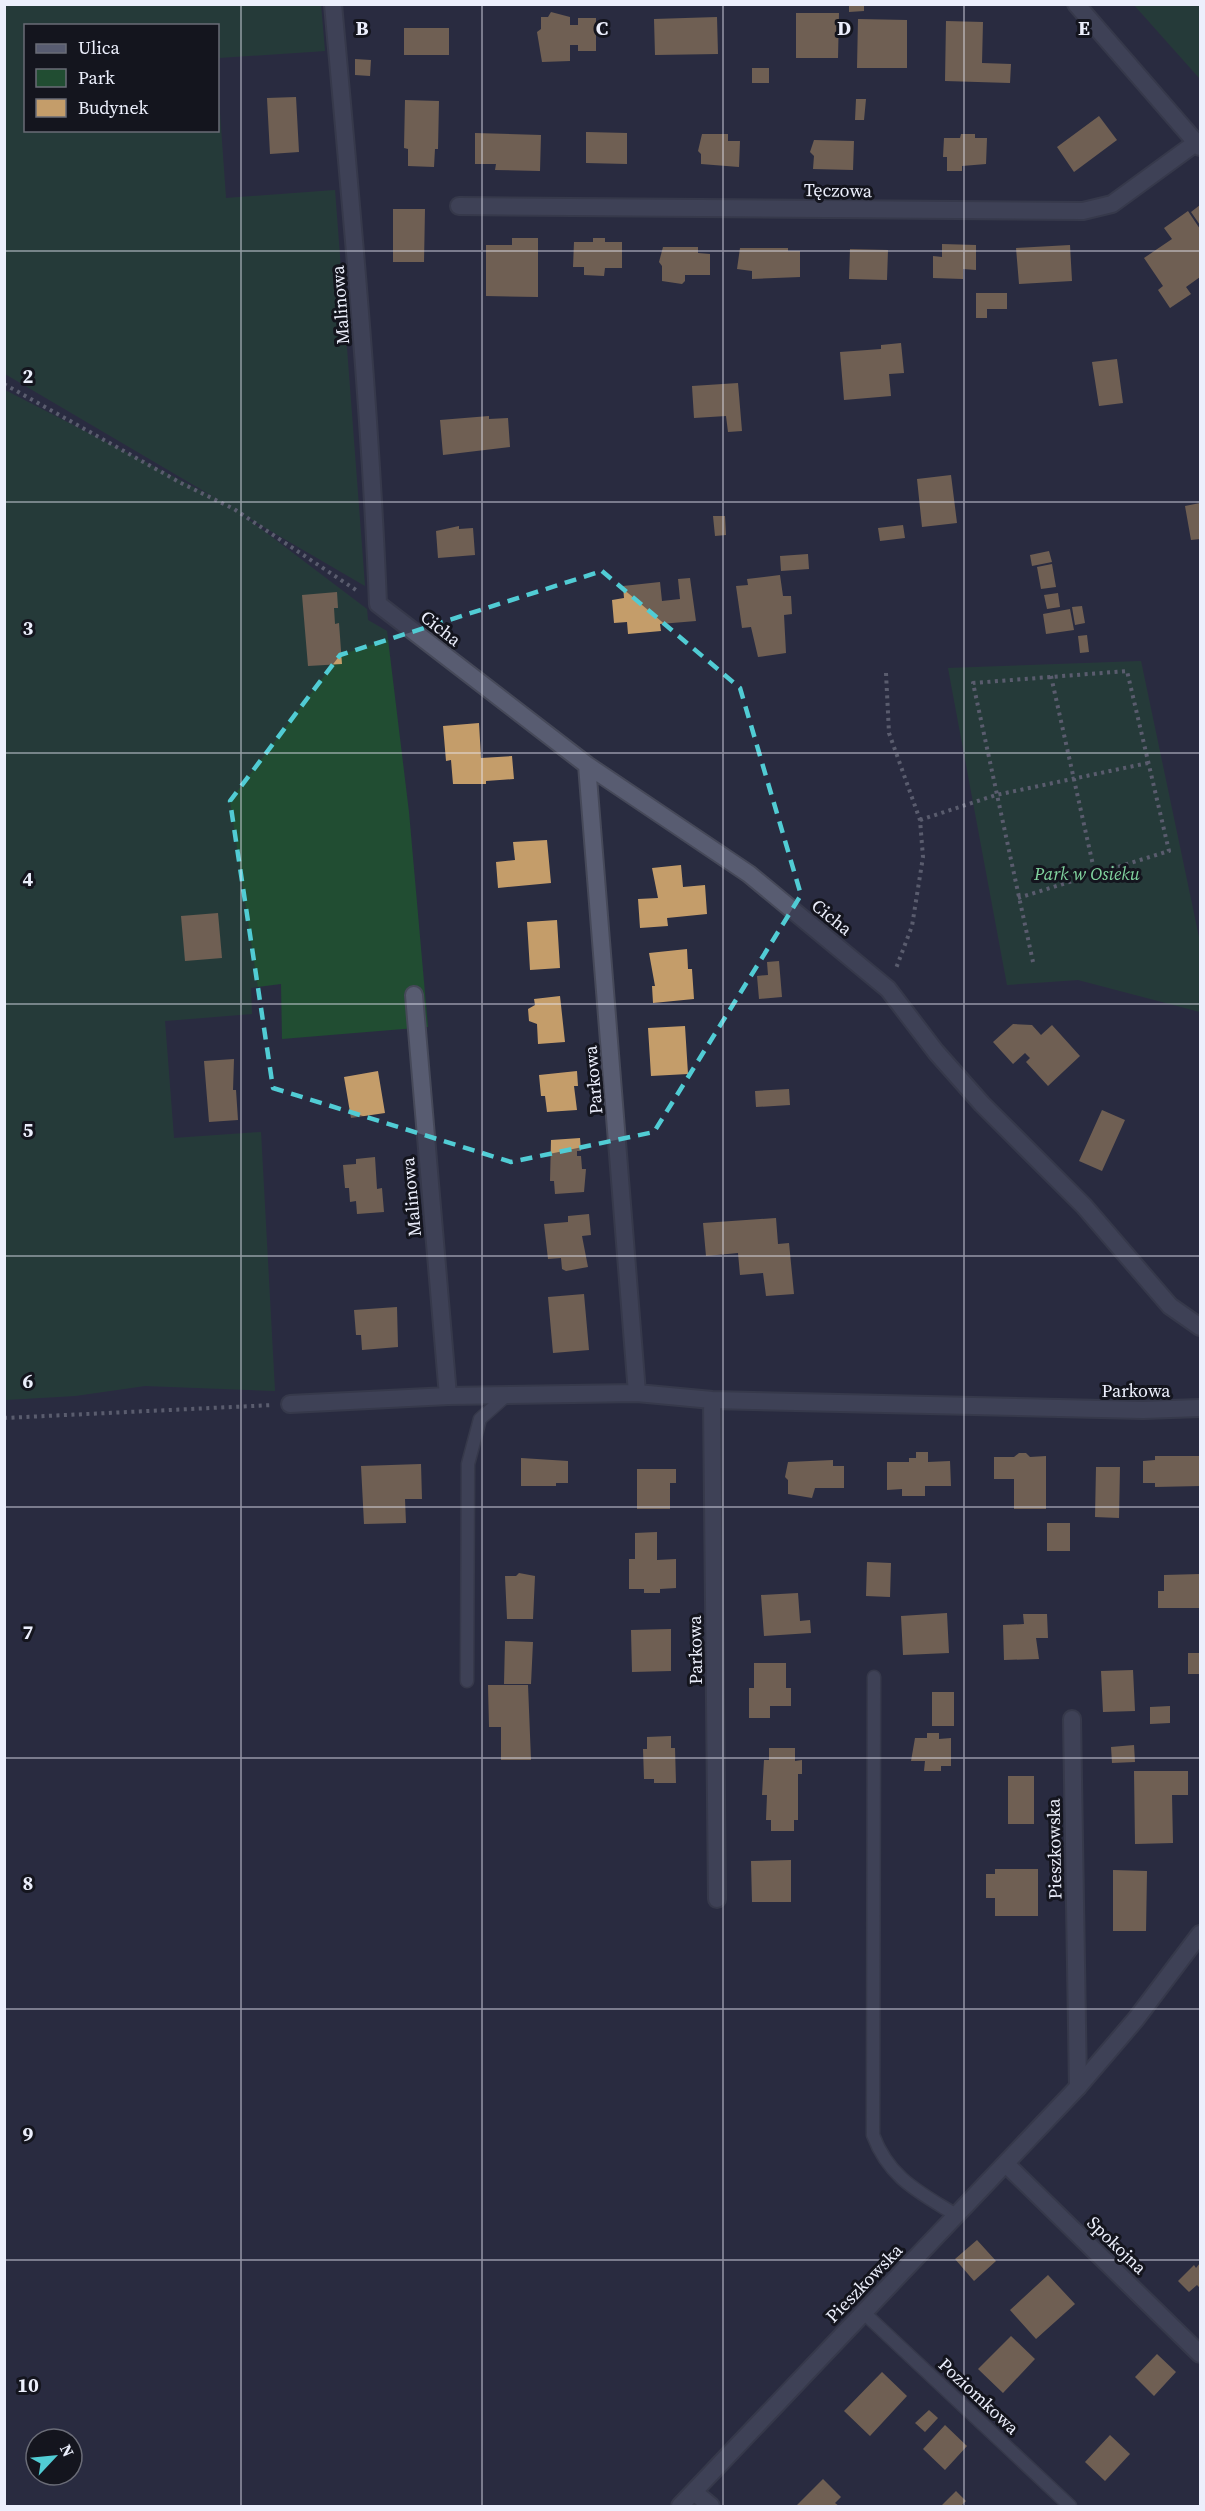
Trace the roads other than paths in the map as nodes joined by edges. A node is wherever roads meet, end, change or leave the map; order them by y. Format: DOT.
graph roads {
  1 [pos="333,4"];
  2 [pos="1076,4"];
  3 [pos="1199,145"];
  4 [pos="459,206"];
  5 [pos="378,604"];
  6 [pos="587,765"];
  7 [pos="414,995"];
  8 [pos="1200,1327"];
  9 [pos="637,1393"];
  10 [pos="507,1395"];
  11 [pos="448,1396"];
  12 [pos="712,1400"];
  13 [pos="290,1404"];
  14 [pos="1200,1408"];
  15 [pos="874,1677"];
  16 [pos="467,1682"];
  17 [pos="1072,1719"];
  18 [pos="717,1899"];
  19 [pos="1200,1934"];
  20 [pos="1078,2087"];
  21 [pos="1006,2164"];
  22 [pos="956,2214"];
  23 [pos="863,2312"];
  24 [pos="1200,2354"];
  25 [pos="694,2492"];
  26 [pos="680,2506"];
  27 [pos="711,2506"];
  28 [pos="1070,2506"];
  1 -- 5 [label="street, Malinowa"];
  2 -- 3 [label="street"];
  3 -- 4 [label="street, Tęczowa"];
  5 -- 6 [label="street, Cicha"];
  6 -- 8 [label="street, Cicha"];
  6 -- 9 [label="street, Parkowa"];
  7 -- 11 [label="street, Malinowa"];
  9 -- 10 [label="street, Parkowa"];
  9 -- 12 [label="street, Parkowa"];
  10 -- 11 [label="street, Parkowa"];
  10 -- 16 [label="lane"];
  11 -- 13 [label="street, Parkowa"];
  12 -- 14 [label="street, Parkowa"];
  12 -- 18 [label="street, Parkowa"];
  15 -- 22 [label="lane"];
  17 -- 20 [label="street, Pieszkowska"];
  19 -- 20 [label="street, Pieszkowska"];
  20 -- 21 [label="street, Pieszkowska"];
  21 -- 22 [label="street, Pieszkowska"];
  21 -- 24 [label="street, Spokojna"];
  22 -- 23 [label="street, Pieszkowska"];
  23 -- 25 [label="street, Pieszkowska"];
  23 -- 28 [label="lane, Poziomkowa"];
  25 -- 26 [label="street, Pieszkowska"];
  25 -- 27 [label="street"];
}
